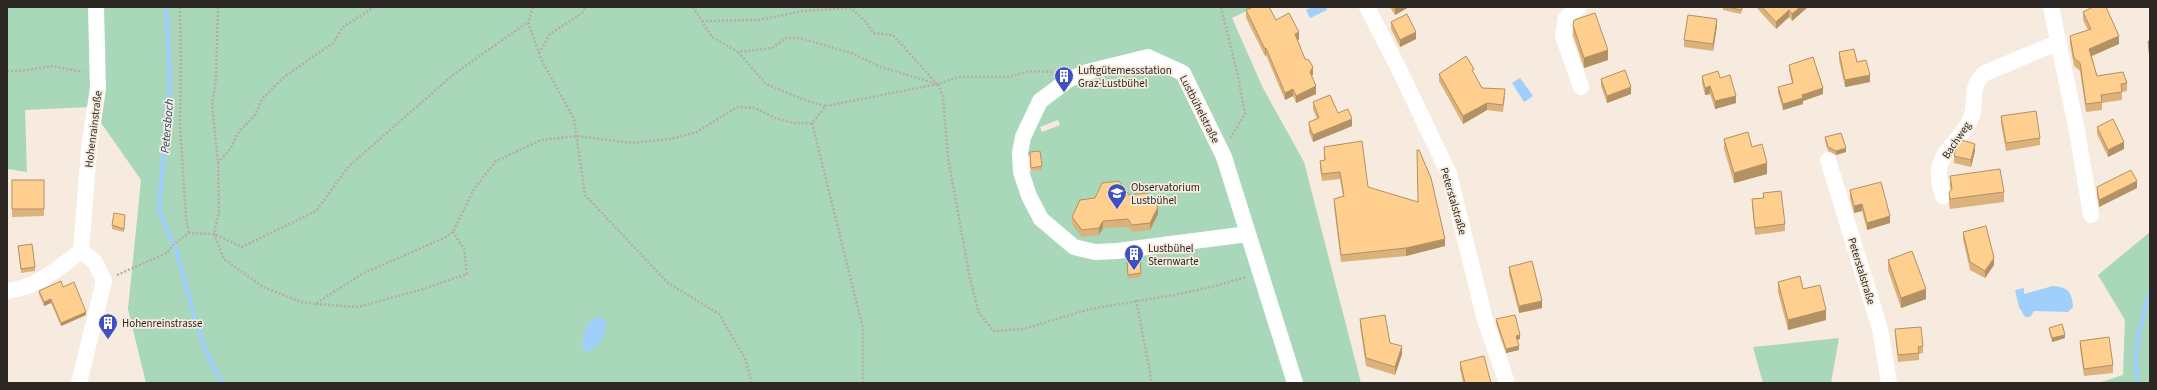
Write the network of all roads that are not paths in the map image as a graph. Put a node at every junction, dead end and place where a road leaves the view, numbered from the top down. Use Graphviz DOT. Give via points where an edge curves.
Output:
graph roads {
  1 [pos="96,7"];
  2 [pos="1367,7"];
  3 [pos="1579,7"];
  4 [pos="2051,7"];
  5 [pos="2059,42"];
  6 [pos="1581,87"];
  7 [pos="1828,160"];
  8 [pos="1943,196"];
  9 [pos="2091,215"];
  10 [pos="1248,234"];
  11 [pos="82,251"];
  12 [pos="7,291"];
  13 [pos="79,383"];
  14 [pos="1295,383"];
  15 [pos="1507,383"];
  16 [pos="1889,383"];
  1 -- 11 [label="street, Hohenrainstraße" via="98,75"];
  2 -- 15 [label="street, Peterstalstraße" via="1400,68 1449,174 1485,320"];
  3 -- 6 [label="street" via="1566,18 1563,36"];
  4 -- 5 [label="street"];
  5 -- 8 [label="street, Bachweg" via="1984,73 1976,80 1970,120 1940,164"];
  5 -- 9 [label="street"];
  7 -- 16 [label="street, Peterstalstraße" via="1880,329"];
  10 -- 10 [label="street, Lustbühelstraße" via="1221,151 1183,73 1148,57 1087,72 1068,80 1040,101 1028,123 1020,153 1022,172 1029,196 1041,219 1074,248 1095,252 1199,242"];
  10 -- 14 [label="street, Lustbühelstraße"];
  11 -- 12 [label="street" via="54,273 19,290"];
  11 -- 13 [label="street" via="95,262 104,281"];
}
